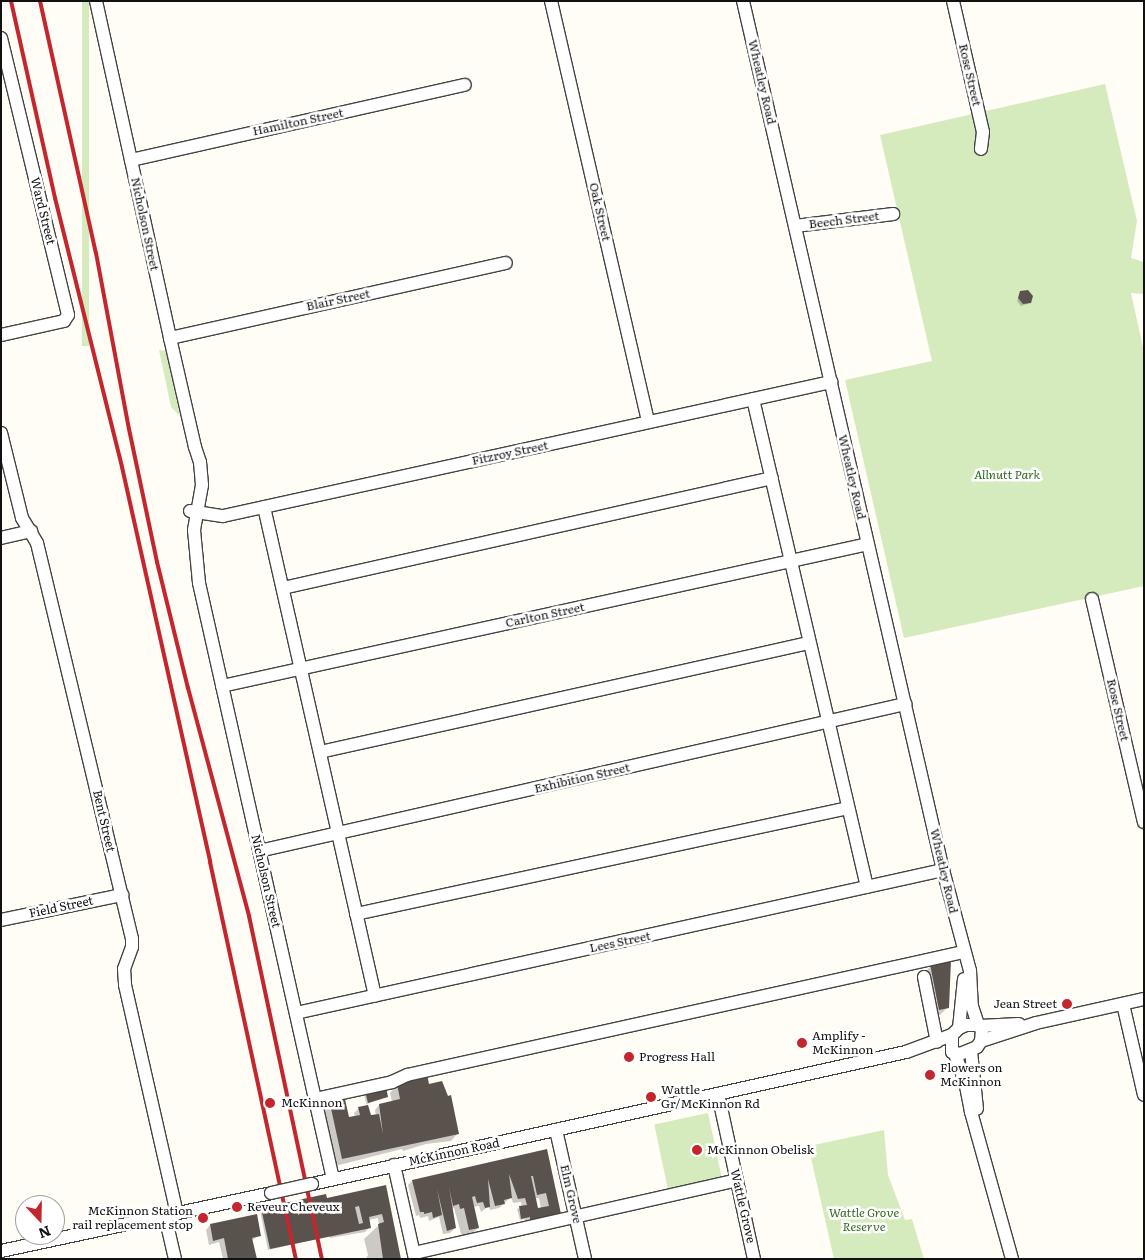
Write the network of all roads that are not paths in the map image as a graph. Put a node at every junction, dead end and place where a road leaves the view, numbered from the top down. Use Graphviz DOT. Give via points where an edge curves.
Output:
graph roads {
  1 [pos="96,1"];
  2 [pos="551,1"];
  3 [pos="743,1"];
  4 [pos="953,1"];
  5 [pos="1,38"];
  6 [pos="465,85"];
  7 [pos="981,149"];
  8 [pos="131,160"];
  9 [pos="894,214"];
  10 [pos="795,226"];
  11 [pos="506,263"];
  12 [pos="1,335"];
  13 [pos="170,338"];
  14 [pos="831,382"];
  15 [pos="753,399"];
  16 [pos="648,422"];
  17 [pos="1,433"];
  18 [pos="772,478"];
  19 [pos="264,507"];
  20 [pos="194,512"];
  21 [pos="31,531"];
  22 [pos="1,538"];
  23 [pos="868,544"];
  24 [pos="790,561"];
  25 [pos="283,588"];
  26 [pos="1092,599"];
  27 [pos="810,643"];
  28 [pos="301,669"];
  29 [pos="222,686"];
  30 [pos="905,704"];
  31 [pos="828,722"];
  32 [pos="320,752"];
  33 [pos="848,808"];
  34 [pos="1144,822"];
  35 [pos="338,833"];
  36 [pos="259,850"];
  37 [pos="943,870"];
  38 [pos="867,887"];
  39 [pos="122,895"];
  40 [pos="356,914"];
  41 [pos="1,920"];
  42 [pos="963,952"];
  43 [pos="924,977"];
  44 [pos="375,996"];
  45 [pos="1144,999"];
  46 [pos="1123,1004"];
  47 [pos="296,1013"];
  48 [pos="1036,1023"];
  49 [pos="979,1025"];
  50 [pos="955,1032"];
  51 [pos="981,1041"];
  52 [pos="937,1042"];
  53 [pos="971,1051"];
  54 [pos="906,1052"];
  55 [pos="954,1053"];
  56 [pos="718,1094"];
  57 [pos="1144,1095"];
  58 [pos="315,1099"];
  59 [pos="556,1130"];
  60 [pos="980,1141"];
  61 [pos="394,1166"];
  62 [pos="333,1179"];
  63 [pos="737,1180"];
  64 [pos="171,1214"];
  65 [pos="576,1216"];
  66 [pos="1,1251"];
  67 [pos="415,1256"];
  68 [pos="175,1259"];
  69 [pos="585,1259"];
  70 [pos="754,1259"];
  71 [pos="1012,1259"];
  1 -- 8 [label="street, Nicholson Street"];
  2 -- 16 [label="street, Oak Street"];
  3 -- 10 [label="street, Wheatley Road"];
  4 -- 7 [label="street, Rose Street" via="983,132"];
  5 -- 12 [label="street, Ward Street" via="68,315 64,321"];
  6 -- 8 [label="street, Hamilton Street"];
  8 -- 13 [label="street, Nicholson Street"];
  9 -- 10 [label="street, Beech Street"];
  10 -- 14 [label="street, Wheatley Road"];
  11 -- 13 [label="street, Blair Street"];
  13 -- 20 [label="street, Nicholson Street" via="195,447"];
  14 -- 15 [label="street, Fitzroy Street"];
  14 -- 23 [label="street, Wheatley Road"];
  15 -- 16 [label="street, Fitzroy Street"];
  15 -- 18 [label="street"];
  16 -- 19 [label="street, Fitzroy Street"];
  17 -- 21 [label="street, Bent Street" via="22,518"];
  18 -- 24 [label="street"];
  18 -- 25 [label="street"];
  19 -- 20 [label="street, Fitzroy Street" via="223,516"];
  19 -- 25 [label="street"];
  20 -- 29 [label="street, Nicholson Street" via="186,536"];
  21 -- 22 [label="street"];
  21 -- 39 [label="street, Bent Street" via="38,543"];
  23 -- 24 [label="street, Carlton Street"];
  23 -- 30 [label="street, Wheatley Road"];
  24 -- 27 [label="street"];
  24 -- 28 [label="street, Carlton Street"];
  25 -- 28 [label="street"];
  26 -- 34 [label="street, Rose Street"];
  27 -- 31 [label="street"];
  27 -- 32 [label="street"];
  28 -- 29 [label="street, Carlton Street"];
  28 -- 32 [label="street"];
  29 -- 36 [label="street, Nicholson Street"];
  30 -- 31 [label="street, Exhibition Street"];
  30 -- 37 [label="street, Wheatley Road"];
  31 -- 33 [label="street"];
  31 -- 35 [label="street, Exhibition Street"];
  32 -- 35 [label="street"];
  33 -- 38 [label="street"];
  33 -- 40 [label="street"];
  35 -- 36 [label="street, Exhibition Street"];
  35 -- 40 [label="street"];
  36 -- 47 [label="street, Nicholson Street"];
  37 -- 38 [label="street, Lees Street"];
  37 -- 42 [label="street, Wheatley Road"];
  38 -- 44 [label="street, Lees Street"];
  39 -- 41 [label="street, Field Street"];
  39 -- 64 [label="street, Bent Street" via="132,943 124,969 125,985"];
  40 -- 44 [label="street"];
  42 -- 49 [label="street, Wheatley Road" via="970,971 972,1006"];
  42 -- 50 [label="street, Wheatley Road" via="965,974"];
  42 -- 58 [label="street" via="407,1075 392,1082"];
  43 -- 52 [label="street"];
  44 -- 47 [label="street, Lees Street"];
  45 -- 46 [label="street"];
  46 -- 48 [label="street"];
  46 -- 57 [label="street"];
  47 -- 58 [label="street, Nicholson Street"];
  48 -- 49 [label="street"];
  48 -- 51 [label="street"];
  49 -- 50 [label="street, McKinnon Road"];
  49 -- 51 [label="street, Wheatley Road"];
  50 -- 52 [label="street, McKinnon Road"];
  50 -- 55 [label="street, Wheatley Road"];
  51 -- 53 [label="street"];
  52 -- 54 [label="street, McKinnon Road"];
  53 -- 55 [label="street, McKinnon Road"];
  53 -- 60 [label="street"];
  54 -- 55 [label="street, McKinnon Road"];
  54 -- 56 [label="street, McKinnon Road"];
  55 -- 60 [label="street"];
  56 -- 59 [label="street, McKinnon Road"];
  56 -- 63 [label="street, Wattle Grove"];
  58 -- 62 [label="street, Nicholson Street"];
  59 -- 61 [label="street, McKinnon Road"];
  59 -- 65 [label="street, Elm Grove"];
  60 -- 71 [label="street"];
  61 -- 62 [label="street, McKinnon Road"];
  61 -- 67 [label="street"];
  62 -- 64 [label="street, McKinnon Road, bridge"];
  63 -- 65 [label="street"];
  63 -- 70 [label="street, Wattle Grove"];
  64 -- 66 [label="street, McKinnon Road"];
  64 -- 68 [label="street, Bent Street"];
  65 -- 67 [label="street"];
  65 -- 69 [label="street, Elm Grove"];
}
